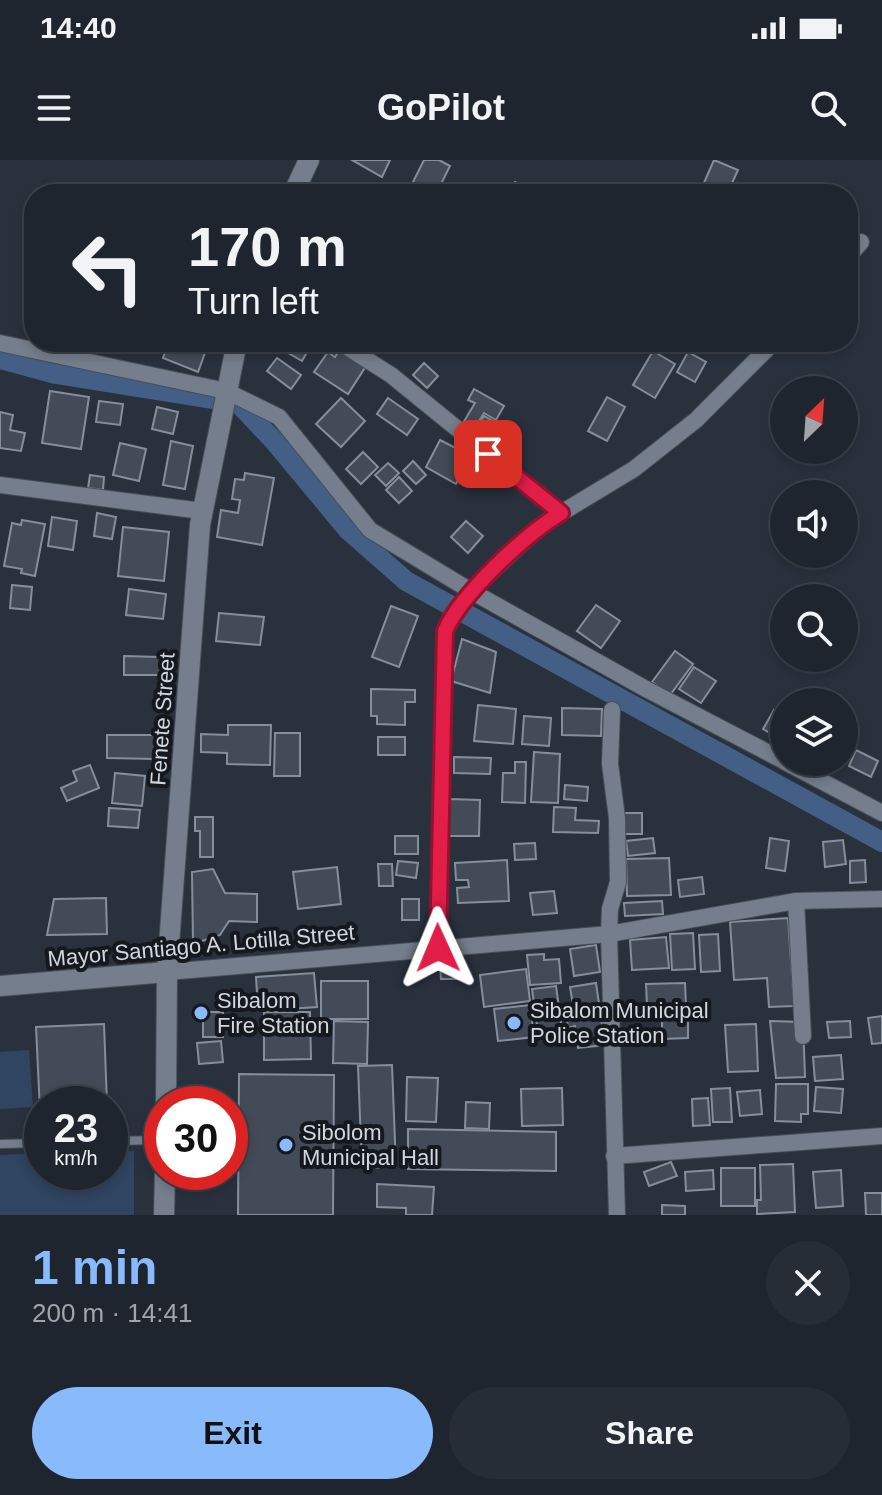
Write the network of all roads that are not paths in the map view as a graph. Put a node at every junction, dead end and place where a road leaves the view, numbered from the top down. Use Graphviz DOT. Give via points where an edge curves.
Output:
graph roads {
  1 [pos="309,160"];
  2 [pos="298,184"];
  3 [pos="861,242"];
  4 [pos="858,245"];
  5 [pos="0,343"];
  6 [pos="24,348"];
  7 [pos="42,352"];
  8 [pos="235,352"];
  9 [pos="355,352"];
  10 [pos="764,352"];
  11 [pos="226,391"];
  12 [pos="0,485"];
  13 [pos="202,511"];
  14 [pos="561,513"];
  15 [pos="468,595"];
  16 [pos="612,710"];
  17 [pos="770,754"];
  18 [pos="812,776"];
  19 [pos="882,813"];
  20 [pos="882,899"];
  21 [pos="796,901"];
  22 [pos="609,934"];
  23 [pos="438,948"];
  24 [pos="167,972"];
  25 [pos="0,986"];
  26 [pos="803,1036"];
  27 [pos="166,1086"];
  28 [pos="882,1136"];
  29 [pos="24,1143"];
  30 [pos="0,1144"];
  31 [pos="614,1156"];
  32 [pos="165,1190"];
  33 [pos="164,1215"];
  34 [pos="617,1215"];
  1 -- 2 [label="street"];
  3 -- 4 [label="street"];
  5 -- 6 [label="street"];
  7 -- 11 [label="street"];
  8 -- 11 [label="street, Fenete Street"];
  9 -- 14 [label="street" via="391,375"];
  10 -- 14 [label="street" via="696,420 634,469"];
  11 -- 13 [label="street, Fenete Street"];
  11 -- 15 [label="street" via="279,417 370,530"];
  12 -- 13 [label="street"];
  13 -- 24 [label="street, Fenete Street"];
  14 -- 15 [label="street"];
  15 -- 17 [label="street"];
  15 -- 23 [label="street" via="445,631"];
  16 -- 22 [label="street" via="618,882"];
  18 -- 19 [label="street"];
  20 -- 21 [label="street, Mayor Santiago A. Lotilla Street"];
  21 -- 22 [label="street, Mayor Santiago A. Lotilla Street"];
  21 -- 26 [label="street"];
  22 -- 23 [label="street, Mayor Santiago A. Lotilla Street"];
  22 -- 31 [label="street"];
  23 -- 24 [label="street, Mayor Santiago A. Lotilla Street"];
  24 -- 25 [label="street, Mayor Santiago A. Lotilla Street"];
  24 -- 27 [label="street, Fenete Street"];
  28 -- 31 [label="street"];
  29 -- 30 [label="lane"];
  31 -- 34 [label="street"];
  32 -- 33 [label="street"];
}
